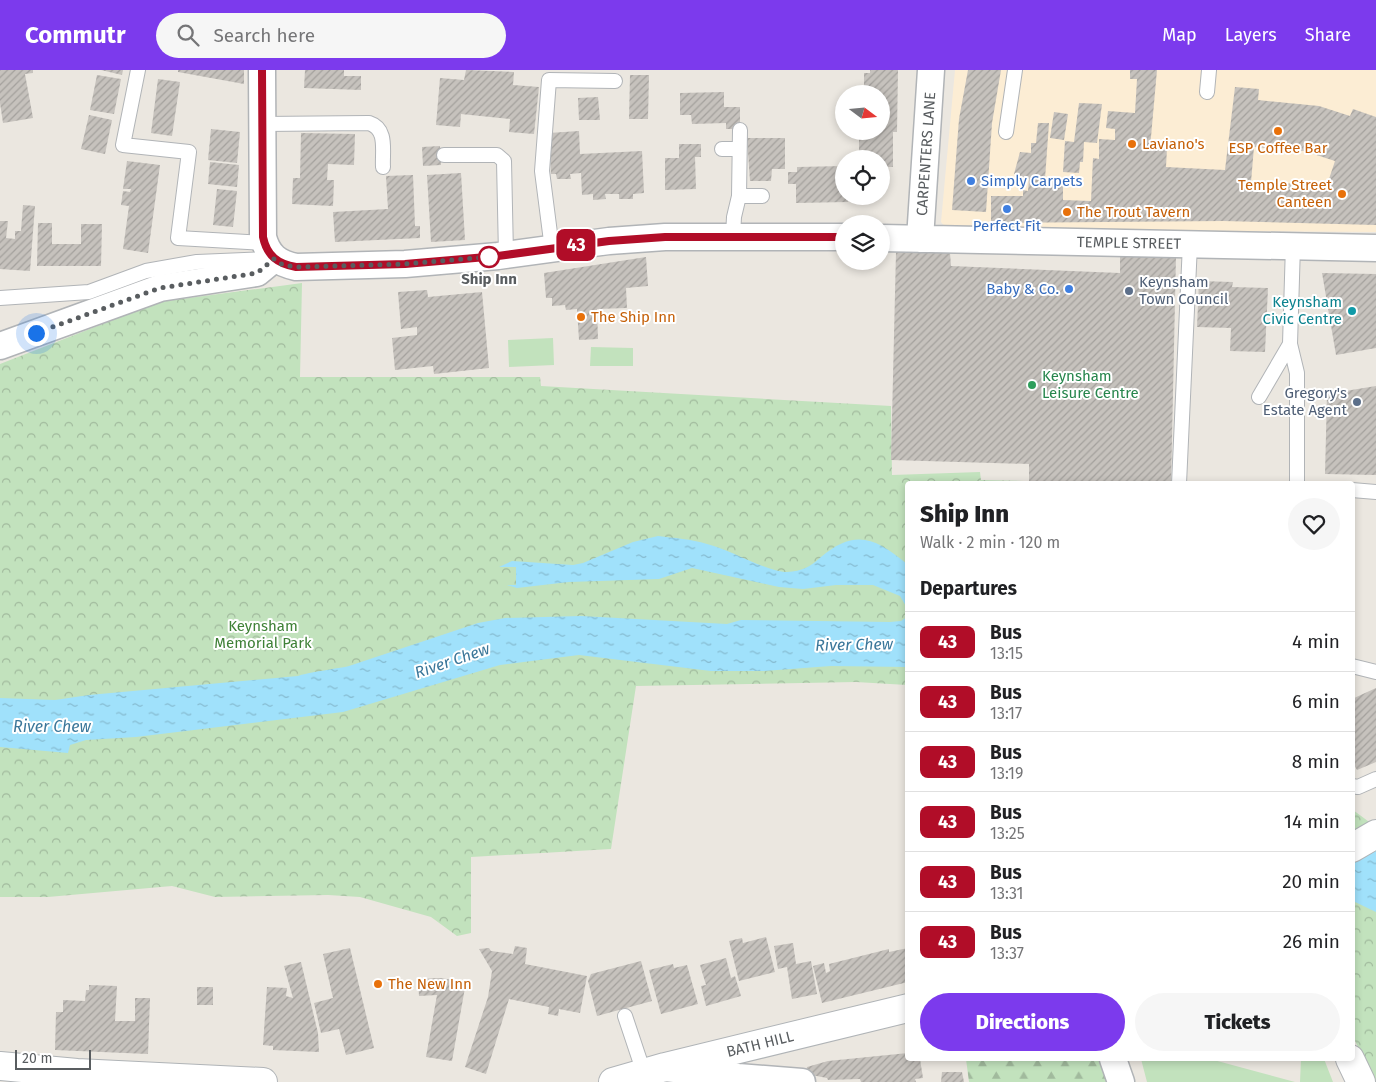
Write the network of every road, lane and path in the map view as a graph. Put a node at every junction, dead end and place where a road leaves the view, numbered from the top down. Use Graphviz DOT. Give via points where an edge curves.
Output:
graph roads {
  1 [pos="138,70"];
  2 [pos="262,70"];
  3 [pos="931,70"];
  4 [pos="1015,70"];
  5 [pos="1209,70"];
  6 [pos="615,81"];
  7 [pos="1207,92"];
  8 [pos="263,124"];
  9 [pos="740,130"];
  10 [pos="1006,132"];
  11 [pos="722,149"];
  12 [pos="739,149"];
  13 [pos="444,155"];
  14 [pos="383,167"];
  15 [pos="738,196"];
  16 [pos="762,196"];
  17 [pos="733,236"];
  18 [pos="835,237"];
  19 [pos="890,238"];
  20 [pos="920,239"];
  21 [pos="1190,244"];
  22 [pos="1293,245"];
  23 [pos="1376,248"];
  24 [pos="552,249"];
  25 [pos="269,251"];
  26 [pos="506,255"];
  27 [pos="0,298"];
  28 [pos="1290,344"];
  29 [pos="0,346"];
  30 [pos="1259,397"];
  31 [pos="1179,481"];
  32 [pos="1297,481"];
  33 [pos="1355,490"];
  34 [pos="1376,492"];
  35 [pos="1355,667"];
  36 [pos="1376,672"];
  37 [pos="1376,779"];
  38 [pos="1355,786"];
  39 [pos="1376,834"];
  40 [pos="1355,846"];
  41 [pos="905,1009"];
  42 [pos="625,1016"];
  43 [pos="1114,1061"];
  44 [pos="1351,1061"];
  45 [pos="0,1066"];
  46 [pos="654,1070"];
  47 [pos="76,1078"];
  48 [pos="114,1078"];
  49 [pos="738,1080"];
  50 [pos="796,1081"];
  51 [pos="257,1082"];
  52 [pos="615,1082"];
  53 [pos="1121,1082"];
  54 [pos="1361,1082"];
  1 -- 25 [label="lane" via="123,145 189,152 178,238"];
  2 -- 8 [label="street"];
  3 -- 20 [label="street, CARPENTERS LANE"];
  4 -- 10 [label="lane"];
  5 -- 7 [label="lane"];
  6 -- 24 [label="lane" via="549,80 542,171"];
  8 -- 14 [label="lane" via="377,125 382,133"];
  8 -- 25 [label="street"];
  9 -- 12 [label="lane"];
  11 -- 12 [label="lane"];
  12 -- 15 [label="lane"];
  13 -- 26 [label="lane" via="497,155 504,162"];
  15 -- 16 [label="lane"];
  15 -- 17 [label="lane"];
  17 -- 18 [label="street"];
  17 -- 24 [label="street" via="656,237"];
  19 -- 20 [label="street, TEMPLE STREET"];
  20 -- 21 [label="street, TEMPLE STREET"];
  21 -- 22 [label="street, TEMPLE STREET"];
  21 -- 31 [label="lane"];
  22 -- 23 [label="street, TEMPLE STREET"];
  22 -- 28 [label="lane"];
  24 -- 26 [label="street"];
  25 -- 26 [label="street" via="283,265 296,267 405,264"];
  25 -- 27 [label="lane" via="146,271 89,292"];
  25 -- 29 [label="street" via="257,273 160,288"];
  28 -- 30 [label="lane"];
  28 -- 32 [label="lane" via="1297,373"];
  33 -- 34 [label="lane"];
  35 -- 36 [label="lane"];
  37 -- 38 [label="lane"];
  39 -- 40 [label="main road"];
  41 -- 46 [label="main road, BATH HILL"];
  42 -- 46 [label="lane"];
  43 -- 53 [label="street"];
  44 -- 54 [label="main road"];
  45 -- 47 [label="main road"];
  46 -- 49 [label="street"];
  46 -- 52 [label="main road, BATH HILL"];
  47 -- 48 [label="main road"];
  48 -- 51 [label="main road"];
  49 -- 50 [label="street"];
}
